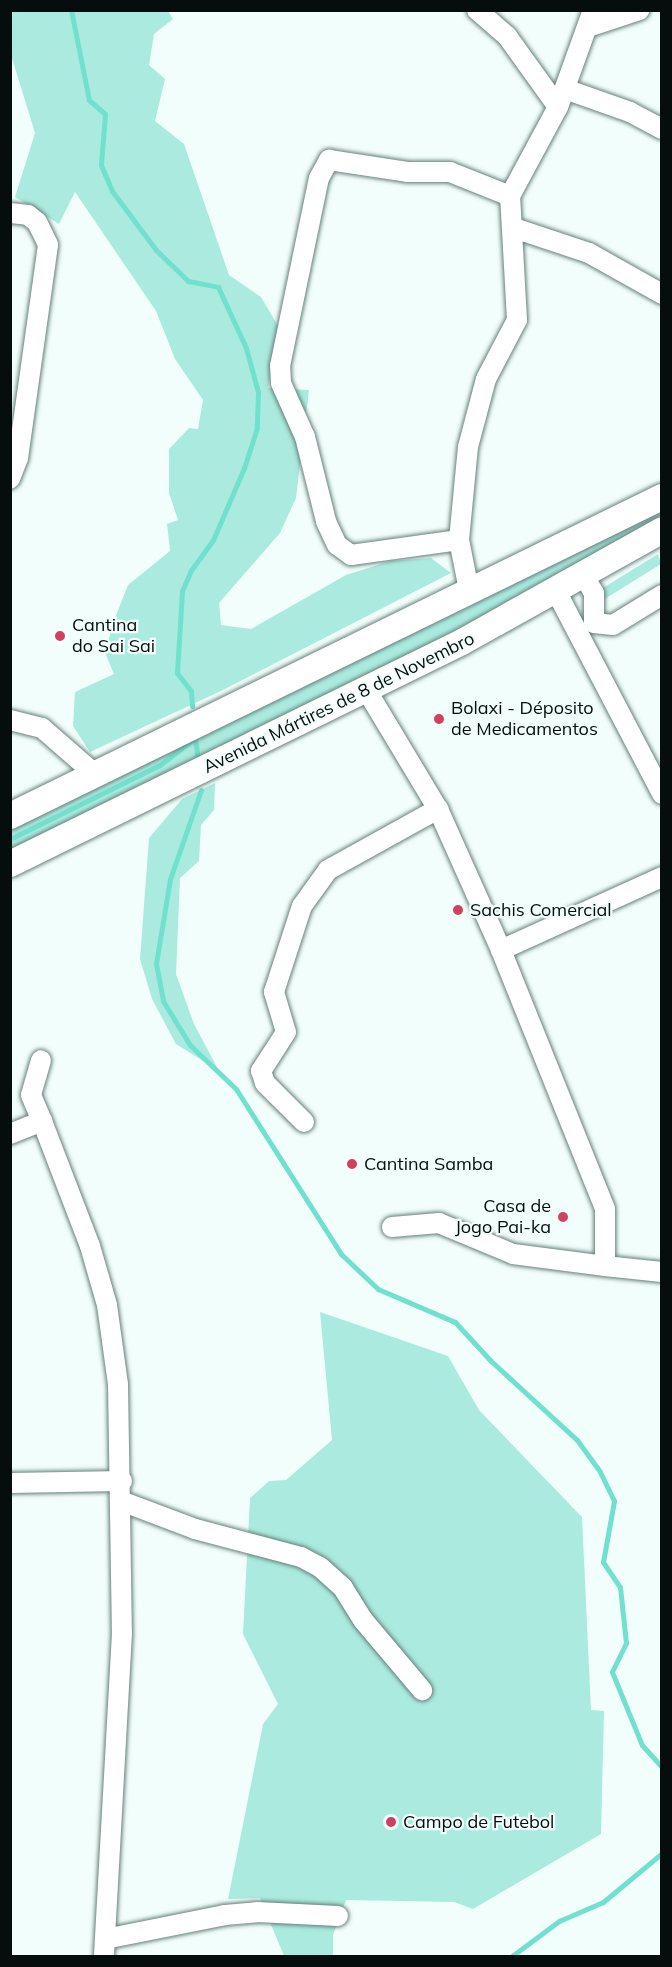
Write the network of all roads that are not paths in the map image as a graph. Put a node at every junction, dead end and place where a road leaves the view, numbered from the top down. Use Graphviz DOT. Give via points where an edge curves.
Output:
graph roads {
  1 [pos="477,10"];
  2 [pos="639,10"];
  3 [pos="592,18"];
  4 [pos="562,98"];
  5 [pos="662,129"];
  6 [pos="510,196"];
  7 [pos="10,213"];
  8 [pos="513,228"];
  9 [pos="662,294"];
  10 [pos="10,479"];
  11 [pos="662,497"];
  12 [pos="662,530"];
  13 [pos="459,540"];
  14 [pos="584,576"];
  15 [pos="469,590"];
  16 [pos="556,591"];
  17 [pos="662,595"];
  18 [pos="586,627"];
  19 [pos="367,691"];
  20 [pos="10,720"];
  21 [pos="95,774"];
  22 [pos="662,794"];
  23 [pos="438,809"];
  24 [pos="10,816"];
  25 [pos="10,864"];
  26 [pos="662,877"];
  27 [pos="501,950"];
  28 [pos="41,1060"];
  29 [pos="42,1121"];
  30 [pos="304,1122"];
  31 [pos="10,1134"];
  32 [pos="392,1227"];
  33 [pos="604,1266"];
  34 [pos="662,1272"];
  35 [pos="122,1481"];
  36 [pos="10,1483"];
  37 [pos="121,1501"];
  38 [pos="422,1690"];
  39 [pos="338,1916"];
  40 [pos="104,1948"];
  1 -- 4 [label="street" via="507,36"];
  2 -- 3 [label="street"];
  3 -- 4 [label="street"];
  4 -- 5 [label="street" via="630,112"];
  4 -- 6 [label="street"];
  6 -- 8 [label="street"];
  6 -- 13 [label="street" via="450,171 407,172 339,158 329,160 319,178 280,366 281,383 305,437 326,521 338,545 351,555"];
  7 -- 10 [label="street" via="28,215 37,222 48,245 18,458"];
  8 -- 9 [label="street" via="589,253"];
  8 -- 13 [label="street" via="517,320 486,379 468,447"];
  11 -- 15 [label="main road"];
  12 -- 14 [label="main road, Avenida Mártires de 8 de Novembro"];
  13 -- 15 [label="street"];
  14 -- 16 [label="main road, Avenida Mártires de 8 de Novembro"];
  14 -- 18 [label="street" via="594,593"];
  15 -- 21 [label="main road"];
  16 -- 18 [label="street"];
  16 -- 19 [label="main road, Avenida Mártires de 8 de Novembro"];
  17 -- 18 [label="street" via="612,625"];
  18 -- 22 [label="street"];
  19 -- 23 [label="street"];
  19 -- 25 [label="main road, Avenida Mártires de 8 de Novembro"];
  20 -- 21 [label="street" via="42,728"];
  21 -- 24 [label="main road"];
  23 -- 27 [label="street"];
  23 -- 30 [label="street" via="328,870 302,906 274,992 286,1032 261,1071 265,1083"];
  26 -- 27 [label="street"];
  27 -- 33 [label="street" via="605,1209"];
  28 -- 29 [label="street" via="32,1095"];
  29 -- 31 [label="street"];
  29 -- 35 [label="street" via="90,1246 107,1305 118,1384"];
  32 -- 33 [label="street" via="439,1223 513,1254"];
  33 -- 34 [label="street"];
  35 -- 36 [label="street"];
  35 -- 37 [label="street"];
  37 -- 38 [label="street" via="195,1529 301,1557 320,1567 343,1588 363,1620"];
  37 -- 40 [label="street" via="122,1633"];
  39 -- 40 [label="street" via="257,1912 225,1915"];
}
